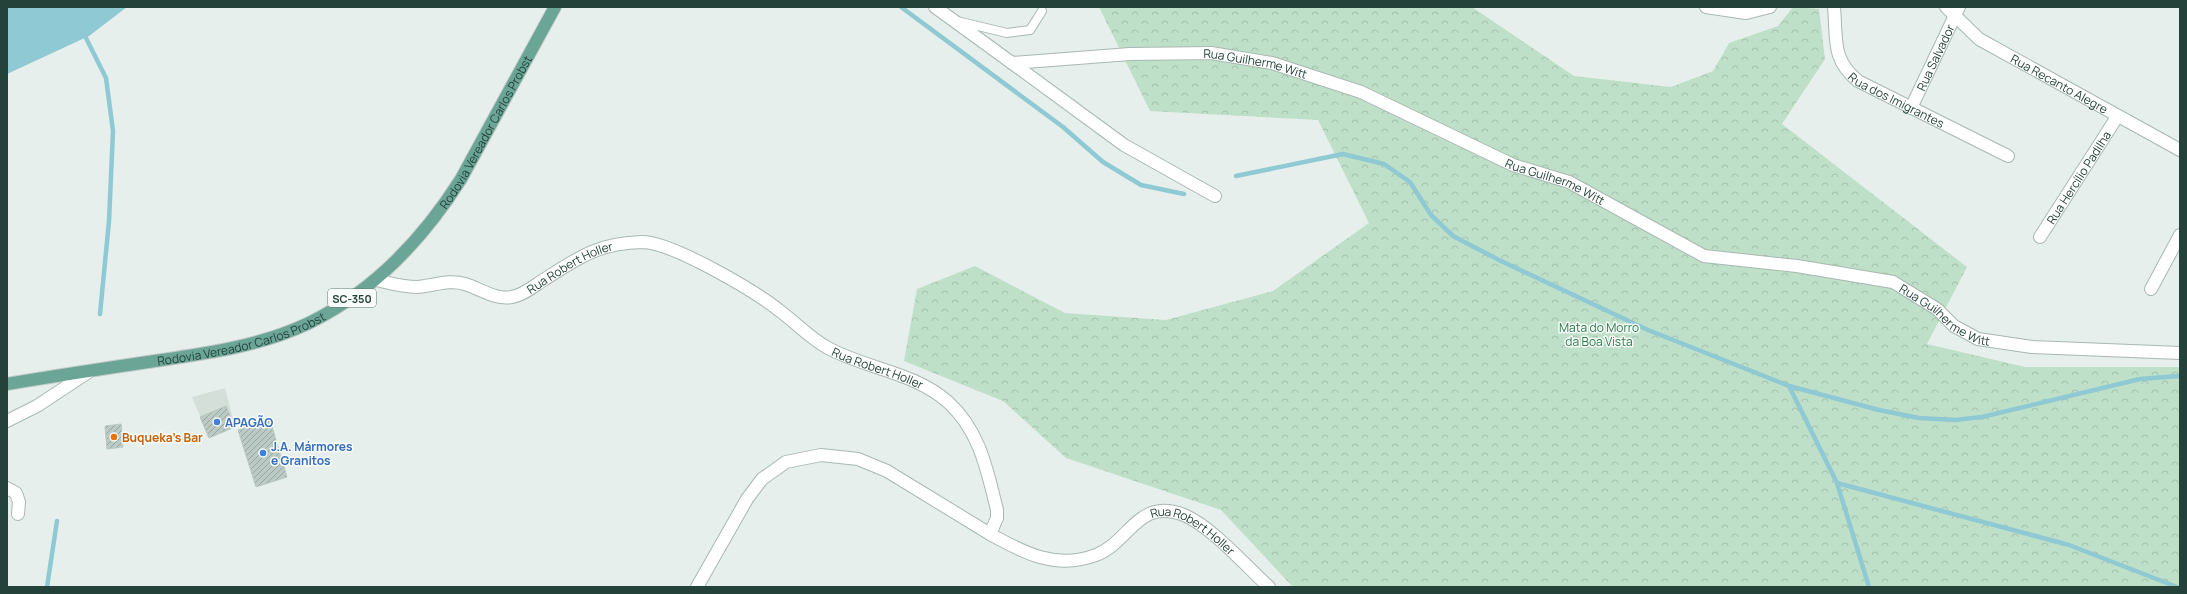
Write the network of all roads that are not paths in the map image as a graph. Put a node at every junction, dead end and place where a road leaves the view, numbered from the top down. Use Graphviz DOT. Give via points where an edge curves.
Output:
graph roads {
  1 [pos="555,7"];
  2 [pos="935,7"];
  3 [pos="1706,7"];
  4 [pos="1770,7"];
  5 [pos="1834,7"];
  6 [pos="1953,10"];
  7 [pos="1042,11"];
  8 [pos="953,20"];
  9 [pos="1012,63"];
  10 [pos="1910,108"];
  11 [pos="2117,117"];
  12 [pos="2180,150"];
  13 [pos="2008,156"];
  14 [pos="1215,196"];
  15 [pos="2180,235"];
  16 [pos="2040,237"];
  17 [pos="376,280"];
  18 [pos="2151,288"];
  19 [pos="2180,353"];
  20 [pos="90,371"];
  21 [pos="7,384"];
  22 [pos="7,421"];
  23 [pos="7,488"];
  24 [pos="18,514"];
  25 [pos="990,534"];
  26 [pos="697,587"];
  27 [pos="1269,587"];
  1 -- 17 [label="main road, Rodovia Vereador Carlos Probst / SC-350" via="461,179 444,205 404,253"];
  2 -- 8 [label="street"];
  3 -- 4 [label="street" via="1746,13"];
  5 -- 10 [label="street, Rua dos Imigrantes" via="1838,53 1846,71 1858,81"];
  6 -- 10 [label="street, Rua Salvador"];
  6 -- 11 [label="street, Rua Recanto Alegre" via="1979,39"];
  7 -- 8 [label="lane" via="1030,30 1007,33"];
  8 -- 9 [label="street"];
  9 -- 14 [label="street" via="1124,145"];
  9 -- 19 [label="street, Rua Guilherme Witt" via="1130,54 1210,53 1272,64 1361,92 1513,165 1569,182 1704,256 1797,266 1893,282 1937,309 1954,326 1978,339 2032,347"];
  10 -- 13 [label="street, Rua dos Imigrantes"];
  11 -- 12 [label="street, Rua Recanto Alegre"];
  11 -- 16 [label="street, Rua Hercílio Padilha"];
  15 -- 18 [label="street"];
  17 -- 20 [label="main road, Rodovia Vereador Carlos Probst / SC-350" via="336,309 308,324 273,337 232,348"];
  17 -- 25 [label="street, Rua Robert Holler" via="418,287 454,282 497,297 512,297 526,292 593,250 622,243 645,242 681,253 780,310 825,347 847,358 909,378 948,402 966,421 980,445 997,510 997,518"];
  20 -- 21 [label="main road, Rodovia Vereador Carlos Probst / SC-350"];
  20 -- 22 [label="street" via="37,406"];
  23 -- 24 [label="street" via="16,493 19,502"];
  25 -- 26 [label="street" via="887,471 858,459 821,455 786,462 762,479 747,499"];
  25 -- 27 [label="street, Rua Robert Holler" via="1026,554 1051,560 1082,559 1110,547 1136,521 1148,514 1164,510 1184,515 1203,526"];
}
